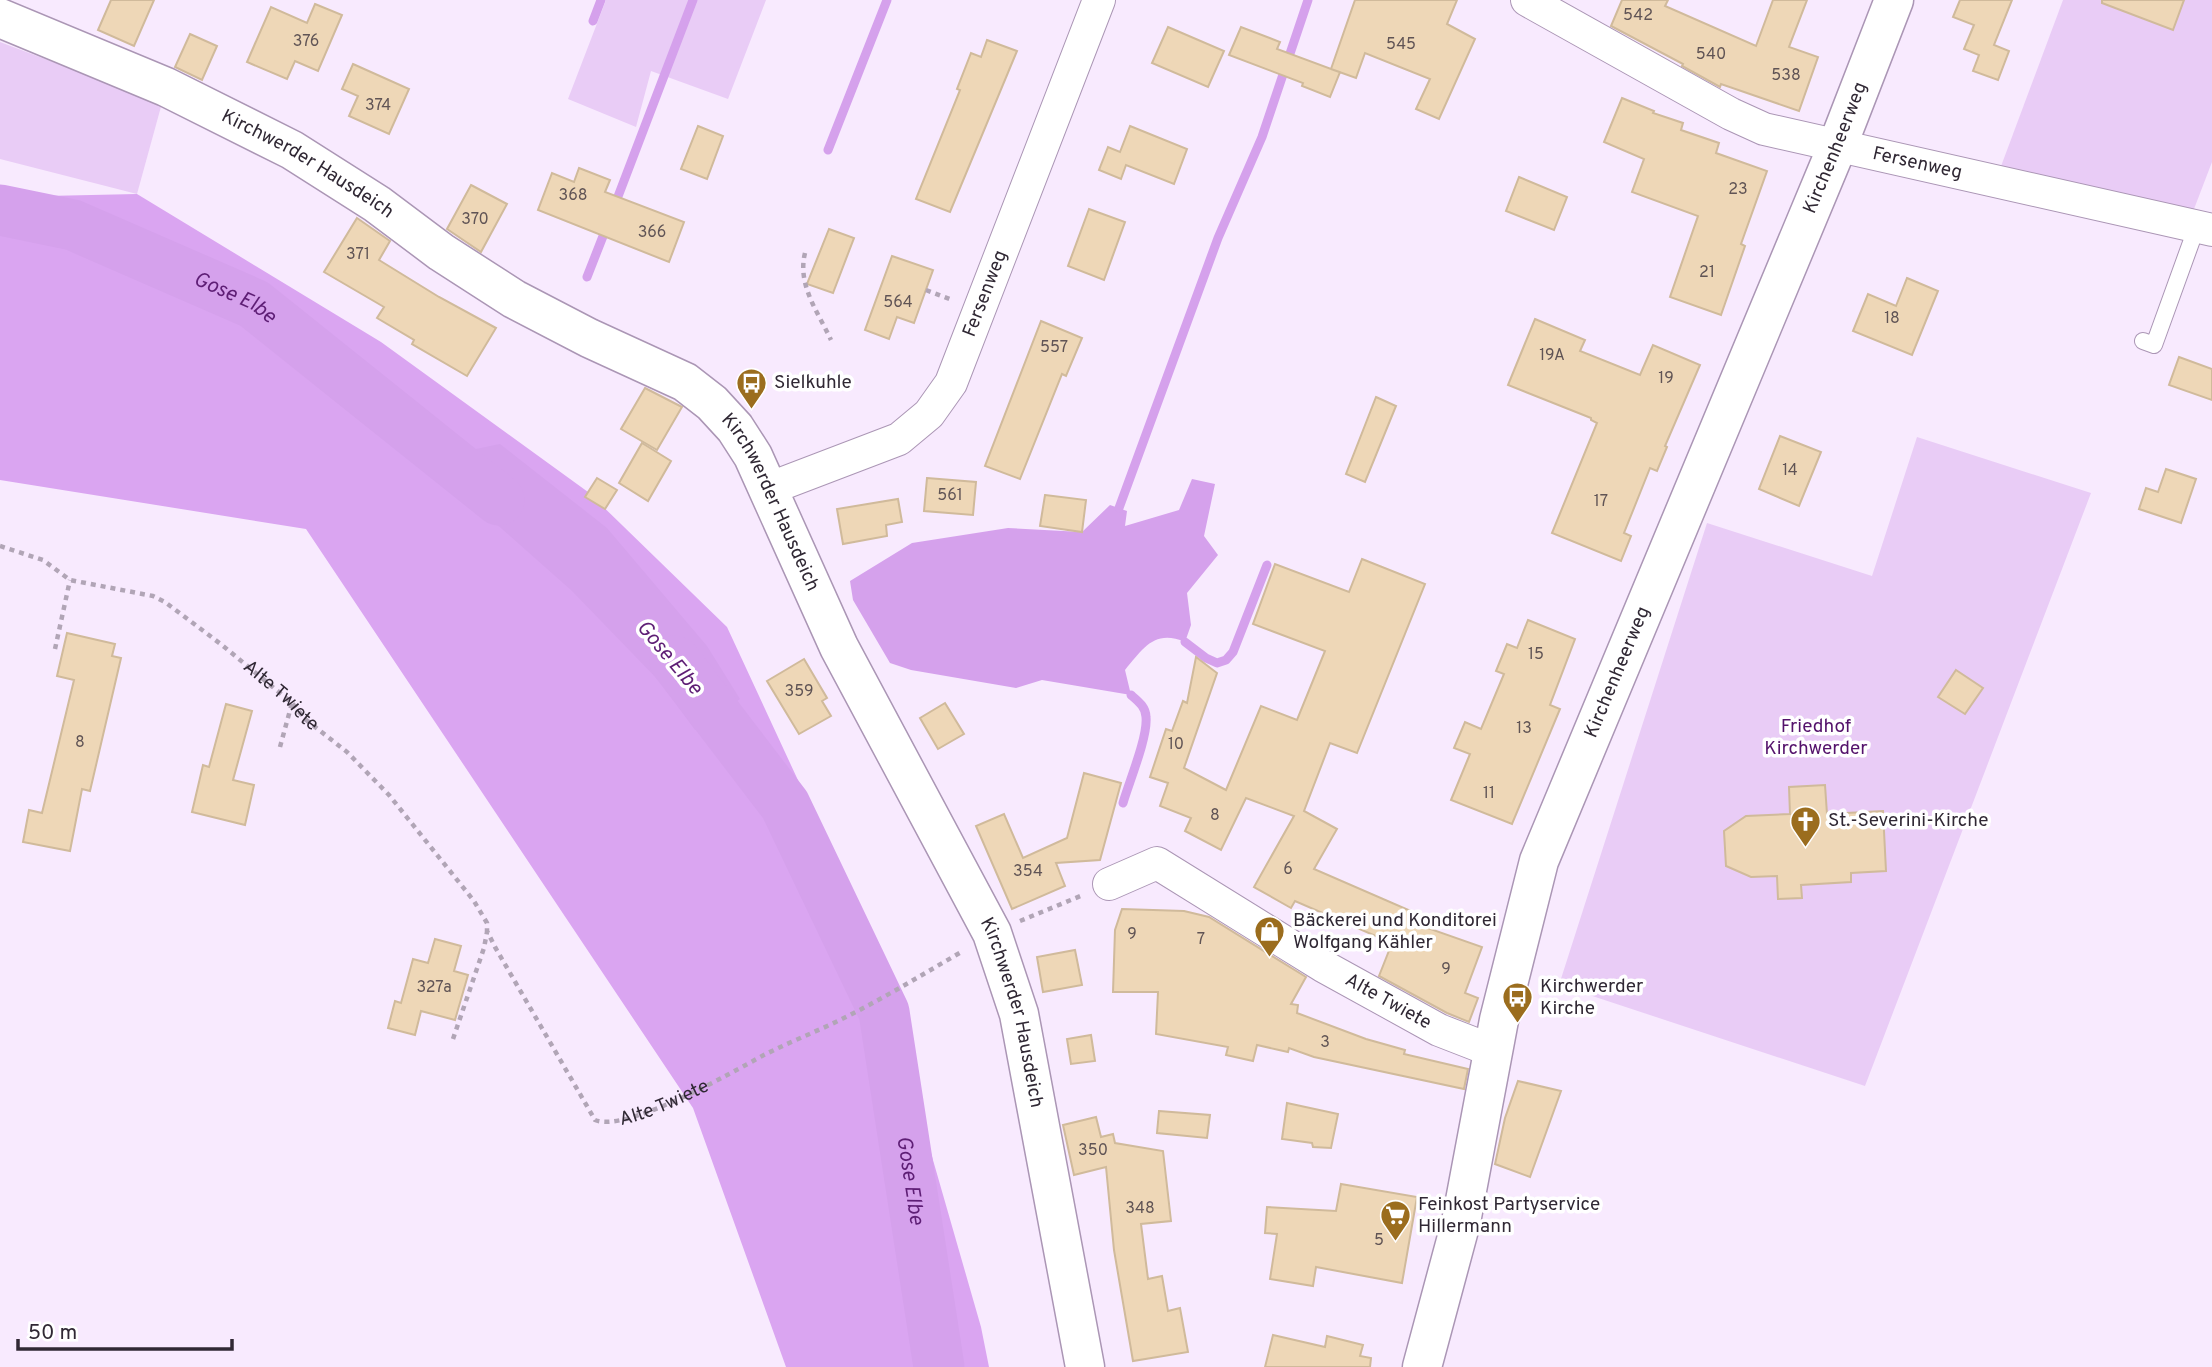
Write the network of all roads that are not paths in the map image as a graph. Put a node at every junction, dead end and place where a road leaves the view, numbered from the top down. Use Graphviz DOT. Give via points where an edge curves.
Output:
graph roads {
  1 [pos="1099,0"];
  2 [pos="1527,0"];
  3 [pos="1894,0"];
  4 [pos="0,18"];
  5 [pos="1837,147"];
  6 [pos="2204,228"];
  7 [pos="2143,341"];
  8 [pos="768,489"];
  9 [pos="1109,884"];
  10 [pos="1493,1051"];
  11 [pos="1085,1367"];
  12 [pos="1422,1367"];
  1 -- 8 [label="street, Fersenweg" via="951,383 929,414 899,439"];
  2 -- 5 [label="street, Fersenweg" via="1731,114 1763,129"];
  3 -- 5 [label="street, Kirchenheerweg"];
  4 -- 8 [label="street, Kirchwerder Hausdeich" via="166,87 292,150 514,299 685,382 735,428"];
  5 -- 6 [label="street, Fersenweg"];
  5 -- 10 [label="street, Kirchenheerweg" via="1539,861"];
  6 -- 7 [label="lane" via="2154,345"];
  8 -- 11 [label="street, Kirchwerder Hausdeich" via="839,648 992,933 1019,1014"];
  9 -- 10 [label="street, Alte Twiete" via="1157,863 1323,966 1438,1030"];
  10 -- 12 [label="street, Kirchenheerweg" via="1461,1222"];
}
